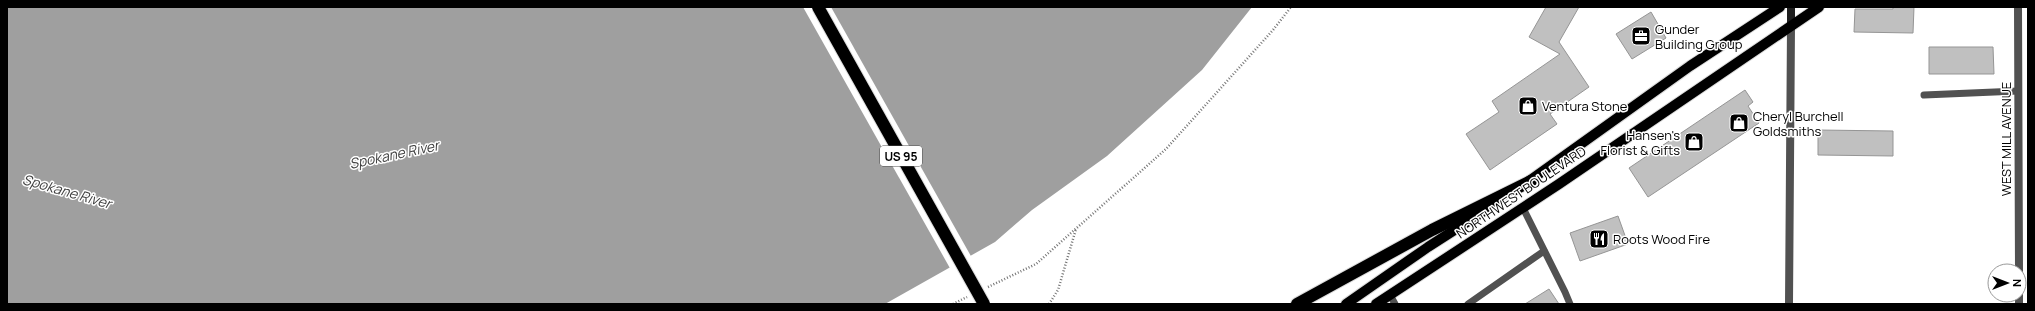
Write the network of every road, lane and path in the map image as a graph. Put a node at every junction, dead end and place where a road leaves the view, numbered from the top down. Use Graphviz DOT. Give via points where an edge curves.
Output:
graph roads {
  1 [pos="818,7"];
  2 [pos="1291,7"];
  3 [pos="1780,7"];
  4 [pos="1792,7"];
  5 [pos="1819,7"];
  6 [pos="2018,7"];
  7 [pos="1791,26"];
  8 [pos="2018,91"];
  9 [pos="1924,95"];
  10 [pos="1531,181"];
  11 [pos="1523,208"];
  12 [pos="1076,228"];
  13 [pos="1544,251"];
  14 [pos="2019,263"];
  15 [pos="981,290"];
  16 [pos="974,294"];
  17 [pos="1390,295"];
  18 [pos="953,304"];
  19 [pos="984,304"];
  20 [pos="1049,304"];
  21 [pos="1297,304"];
  22 [pos="1346,304"];
  23 [pos="1376,304"];
  24 [pos="1396,304"];
  25 [pos="1468,304"];
  26 [pos="1570,304"];
  27 [pos="1789,304"];
  1 -- 19 [label="highway, US 95, bridge"];
  2 -- 12 [label="path" via="1166,149"];
  3 -- 10 [label="main road, NORTHWEST BOULEVARD" via="1690,66"];
  4 -- 7 [label="street"];
  5 -- 7 [label="main road, NORTHWEST BOULEVARD"];
  6 -- 8 [label="street, WEST MILL AVENUE"];
  7 -- 11 [label="main road, NORTHWEST BOULEVARD"];
  7 -- 27 [label="street"];
  8 -- 9 [label="lane"];
  8 -- 14 [label="street, WEST MILL AVENUE"];
  10 -- 21 [label="highway" via="1426,233"];
  10 -- 22 [label="main road, NORTHWEST BOULEVARD" via="1428,247"];
  11 -- 13 [label="lane"];
  11 -- 17 [label="main road, NORTHWEST BOULEVARD"];
  12 -- 15 [label="path" via="1036,264"];
  12 -- 20 [label="path" via="1058,290"];
  13 -- 25 [label="lane"];
  13 -- 26 [label="lane"];
  16 -- 18 [label="path"];
  17 -- 23 [label="main road, NORTHWEST BOULEVARD"];
  17 -- 24 [label="lane"];
}
